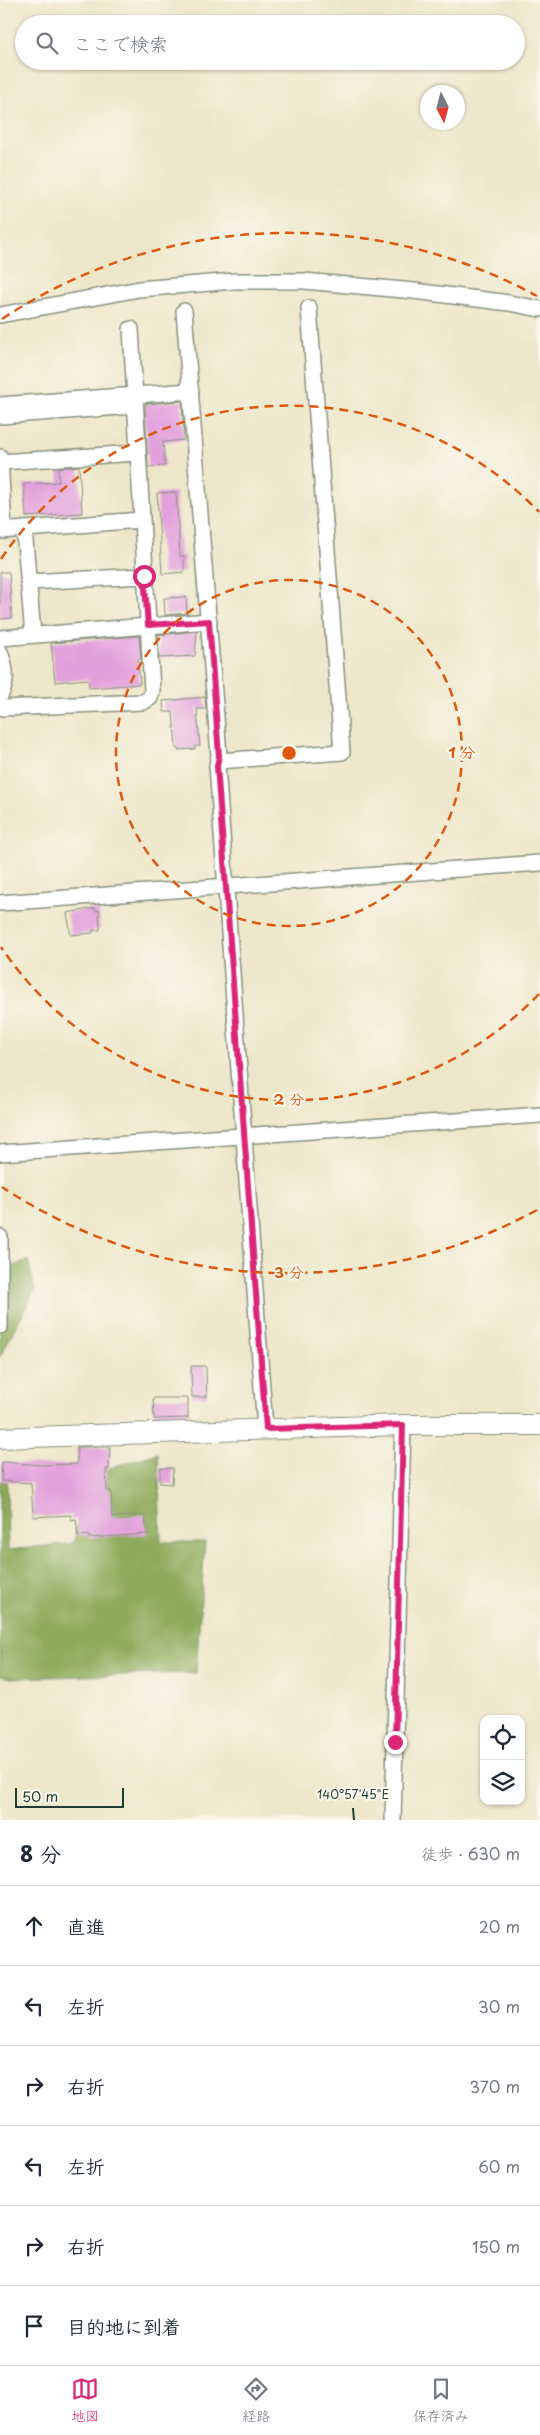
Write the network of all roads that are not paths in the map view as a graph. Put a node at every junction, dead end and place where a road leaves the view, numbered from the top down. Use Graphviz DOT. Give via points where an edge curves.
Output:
graph roads {
  1 [pos="309,308"];
  2 [pos="540,309"];
  3 [pos="184,311"];
  4 [pos="0,315"];
  5 [pos="131,329"];
  6 [pos="191,391"];
  7 [pos="133,401"];
  8 [pos="0,405"];
  9 [pos="0,416"];
  10 [pos="137,453"];
  11 [pos="0,457"];
  12 [pos="0,462"];
  13 [pos="141,520"];
  14 [pos="24,529"];
  15 [pos="2,531"];
  16 [pos="144,576"];
  17 [pos="28,582"];
  18 [pos="209,621"];
  19 [pos="148,625"];
  20 [pos="33,635"];
  21 [pos="0,638"];
  22 [pos="0,652"];
  23 [pos="0,696"];
  24 [pos="0,706"];
  25 [pos="218,761"];
  26 [pos="540,864"];
  27 [pos="226,887"];
  28 [pos="0,903"];
  29 [pos="540,1115"];
  30 [pos="244,1135"];
  31 [pos="0,1153"];
  32 [pos="0,1238"];
  33 [pos="0,1326"];
  34 [pos="403,1425"];
  35 [pos="540,1425"];
  36 [pos="266,1429"];
  37 [pos="0,1438"];
  38 [pos="393,1820"];
  1 -- 25 [label="street" via="342,752"];
  2 -- 4 [label="street" via="387,288 304,281 234,281 139,289"];
  3 -- 6 [label="street"];
  5 -- 7 [label="street"];
  6 -- 7 [label="street"];
  6 -- 18 [label="street"];
  7 -- 8 [label="street"];
  7 -- 9 [label="street"];
  7 -- 10 [label="street"];
  10 -- 12 [label="street"];
  10 -- 13 [label="street"];
  11 -- 12 [label="street"];
  12 -- 15 [label="street"];
  13 -- 14 [label="street"];
  13 -- 16 [label="street"];
  14 -- 15 [label="street"];
  14 -- 17 [label="street"];
  16 -- 17 [label="street"];
  16 -- 19 [label="street"];
  17 -- 20 [label="street"];
  18 -- 19 [label="street"];
  18 -- 25 [label="street"];
  19 -- 20 [label="street"];
  19 -- 24 [label="street" via="152,691 148,702"];
  20 -- 21 [label="street"];
  22 -- 23 [label="street" via="6,677"];
  25 -- 27 [label="street"];
  26 -- 27 [label="street"];
  27 -- 28 [label="street"];
  27 -- 30 [label="street"];
  29 -- 30 [label="street"];
  30 -- 31 [label="street"];
  30 -- 36 [label="street"];
  32 -- 33 [label="street"];
  34 -- 35 [label="street"];
  34 -- 36 [label="street"];
  34 -- 38 [label="street"];
  36 -- 37 [label="street"];
}
